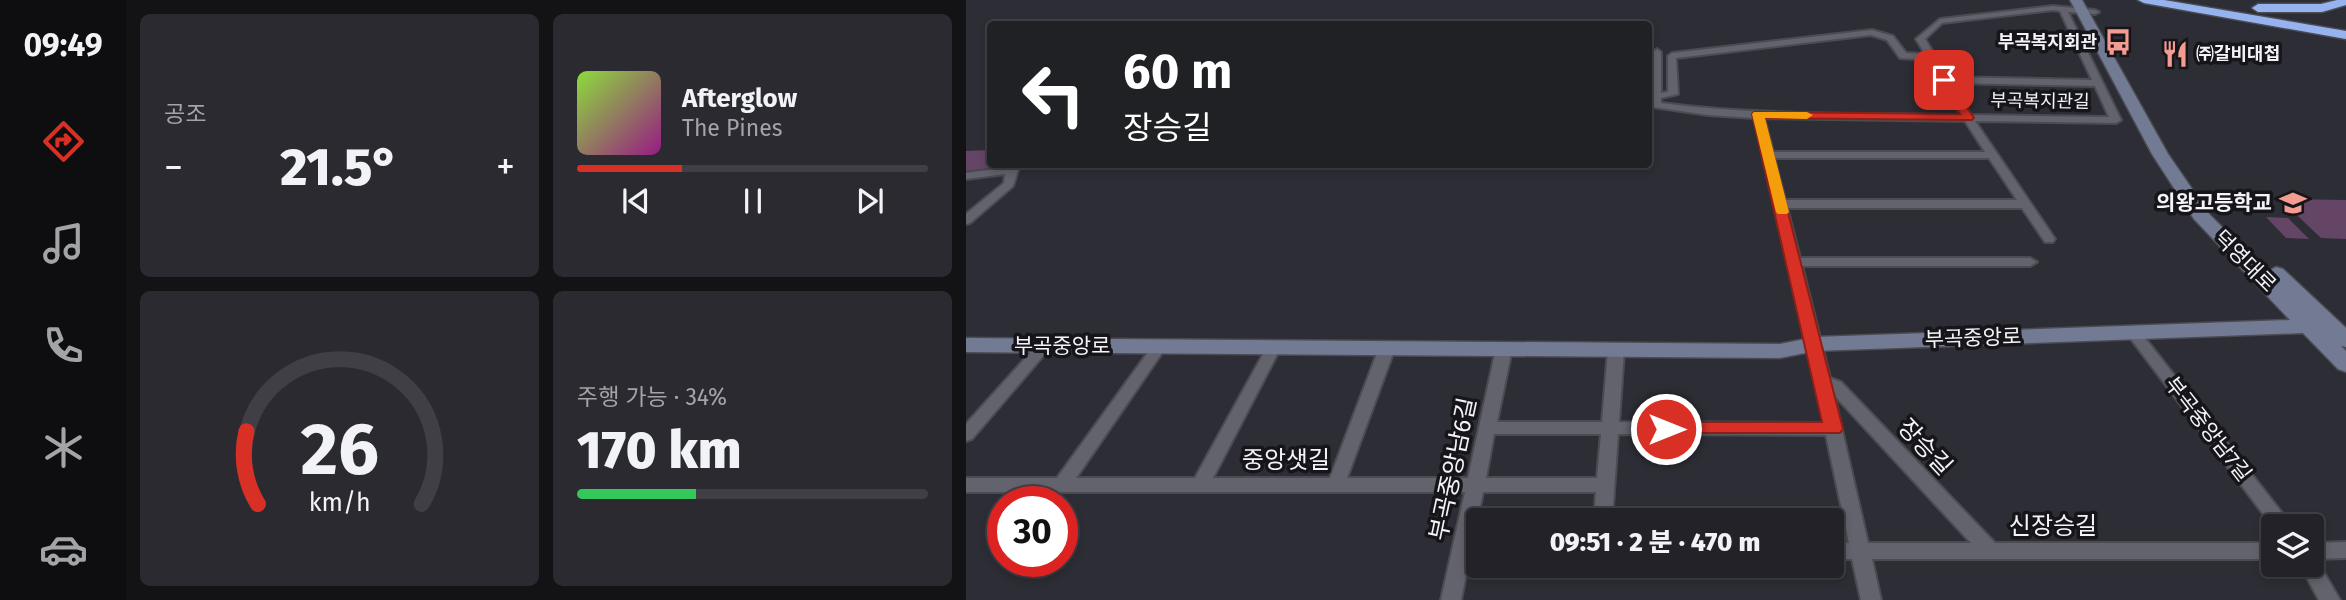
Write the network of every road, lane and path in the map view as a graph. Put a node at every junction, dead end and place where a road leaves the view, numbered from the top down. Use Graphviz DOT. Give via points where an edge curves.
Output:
graph roads {
  1 [pos="2177,0"];
  2 [pos="2183,0"];
  3 [pos="2149,1"];
  4 [pos="2346,1"];
  5 [pos="2081,6"];
  6 [pos="2346,29"];
  7 [pos="2346,35"];
  8 [pos="1657,52"];
  9 [pos="1929,57"];
  10 [pos="1944,80"];
  11 [pos="2098,83"];
  12 [pos="1657,96"];
  13 [pos="1758,114"];
  14 [pos="1968,118"];
  15 [pos="1768,155"];
  16 [pos="1993,155"];
  17 [pos="966,176"];
  18 [pos="1780,204"];
  19 [pos="2025,204"];
  20 [pos="981,207"];
  21 [pos="966,210"];
  22 [pos="966,220"];
  23 [pos="2049,239"];
  24 [pos="1795,262"];
  25 [pos="2029,262"];
  26 [pos="2328,330"];
  27 [pos="2133,331"];
  28 [pos="1815,344"];
  29 [pos="966,345"];
  30 [pos="1044,346"];
  31 [pos="1159,347"];
  32 [pos="1274,347"];
  33 [pos="1387,348"];
  34 [pos="1504,349"];
  35 [pos="1616,350"];
  36 [pos="2346,364"];
  37 [pos="1823,381"];
  38 [pos="1487,429"];
  39 [pos="1610,429"];
  40 [pos="1833,429"];
  41 [pos="966,435"];
  42 [pos="966,485"];
  43 [pos="1062,485"];
  44 [pos="1200,485"];
  45 [pos="1336,485"];
  46 [pos="1475,485"];
  47 [pos="1606,485"];
  48 [pos="1473,508"];
  49 [pos="1604,508"];
  50 [pos="2274,514"];
  51 [pos="2346,550"];
  52 [pos="1844,551"];
  53 [pos="1860,551"];
  54 [pos="1989,551"];
  55 [pos="2261,551"];
  56 [pos="2324,551"];
  57 [pos="1466,561"];
  58 [pos="2317,577"];
  59 [pos="1451,600"];
  60 [pos="1871,600"];
  61 [pos="2330,600"];
  1 -- 6 [label="highway"];
  2 -- 4 [label="highway" via="2299,9"];
  3 -- 7 [label="highway"];
  5 -- 9 [label="street" via="1940,21 1920,39"];
  5 -- 11 [label="street, 부곡복지관길"];
  5 -- 26 [label="street, 덕영대로" via="2220,219"];
  8 -- 12 [label="street"];
  9 -- 10 [label="street, 부곡복지관길"];
  9 -- 12 [label="street" via="1903,56 1891,38 1872,33 1672,56 1672,94"];
  10 -- 11 [label="street"];
  10 -- 14 [label="street, 부곡복지관길"];
  11 -- 14 [label="street, 부곡복지관길" via="2116,120"];
  12 -- 13 [label="street" via="1656,105"];
  13 -- 14 [label="street"];
  13 -- 15 [label="street"];
  14 -- 16 [label="street, 부곡복지관길"];
  15 -- 16 [label="street"];
  15 -- 18 [label="street"];
  16 -- 19 [label="street, 부곡복지관길"];
  17 -- 20 [label="street" via="1012,170 1009,184"];
  18 -- 19 [label="street"];
  18 -- 24 [label="street"];
  19 -- 23 [label="street, 부곡복지관길"];
  20 -- 21 [label="street"];
  20 -- 22 [label="street"];
  24 -- 25 [label="street"];
  24 -- 28 [label="street"];
  26 -- 27 [label="street, 부곡중앙로"];
  26 -- 36 [label="street, 덕영대로"];
  27 -- 28 [label="street, 부곡중앙로"];
  27 -- 50 [label="street, 부곡중앙남7길"];
  28 -- 35 [label="street, 부곡중앙로" via="1780,351"];
  28 -- 37 [label="street"];
  29 -- 30 [label="street, 부곡중앙로"];
  30 -- 31 [label="street, 부곡중앙로"];
  30 -- 41 [label="street"];
  31 -- 32 [label="street, 부곡중앙로"];
  31 -- 43 [label="street"];
  32 -- 33 [label="street, 부곡중앙로"];
  32 -- 44 [label="street"];
  33 -- 34 [label="street, 부곡중앙로"];
  33 -- 45 [label="street"];
  34 -- 35 [label="street, 부곡중앙로"];
  34 -- 38 [label="street, 부곡중앙남6길"];
  35 -- 39 [label="street"];
  37 -- 40 [label="street"];
  37 -- 54 [label="street, 장승길" via="1835,386"];
  38 -- 39 [label="street"];
  38 -- 46 [label="street, 부곡중앙남6길"];
  39 -- 40 [label="street"];
  39 -- 47 [label="street"];
  40 -- 53 [label="street"];
  42 -- 43 [label="street, 중앙샛길"];
  43 -- 44 [label="street, 중앙샛길"];
  44 -- 45 [label="street, 중앙샛길"];
  45 -- 46 [label="street, 중앙샛길"];
  46 -- 47 [label="street, 중앙샛길"];
  46 -- 48 [label="street, 부곡중앙남6길"];
  47 -- 49 [label="street"];
  51 -- 56 [label="street"];
  52 -- 53 [label="street, 신장승길"];
  53 -- 54 [label="street, 신장승길"];
  53 -- 60 [label="street"];
  54 -- 55 [label="street, 신장승길"];
  57 -- 59 [label="street, 부곡중앙남6길"];
  58 -- 61 [label="street"];
}
